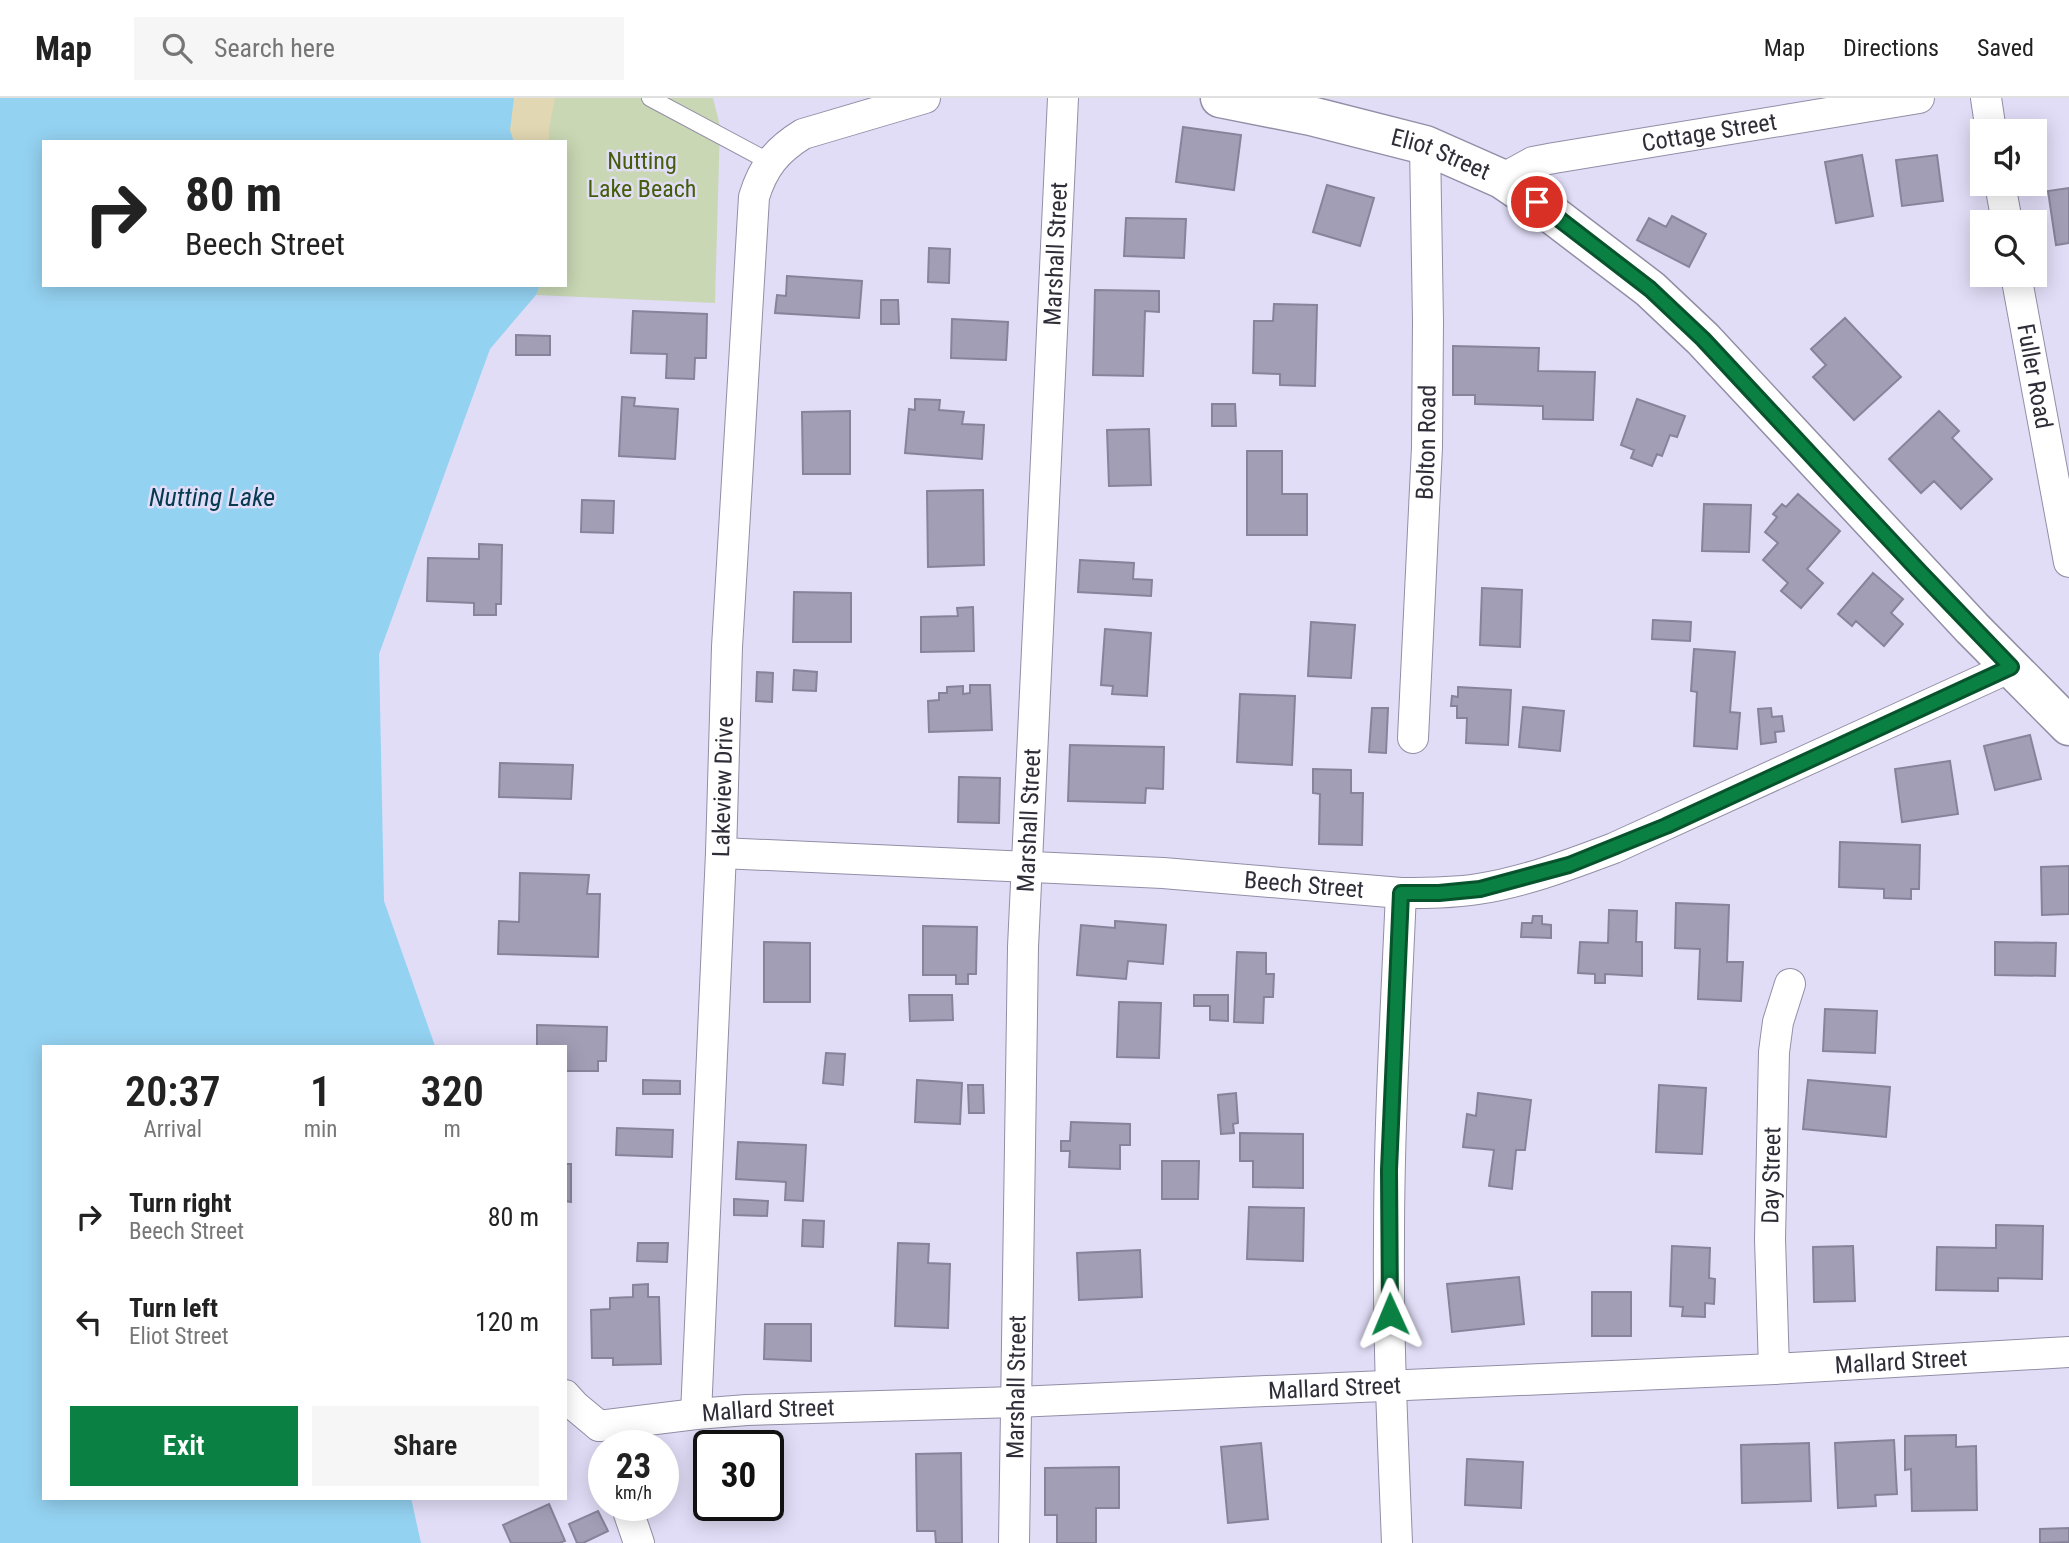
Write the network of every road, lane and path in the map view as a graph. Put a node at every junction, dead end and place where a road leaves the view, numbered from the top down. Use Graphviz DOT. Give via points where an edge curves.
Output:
graph roads {
  1 [pos="650,98"];
  2 [pos="925,98"];
  3 [pos="1063,98"];
  4 [pos="1220,98"];
  5 [pos="1919,98"];
  6 [pos="1986,98"];
  7 [pos="1989,119"];
  8 [pos="1424,145"];
  9 [pos="768,161"];
  10 [pos="1502,179"];
  11 [pos="2018,287"];
  12 [pos="2069,562"];
  13 [pos="2011,667"];
  14 [pos="2069,726"];
  15 [pos="1413,738"];
  16 [pos="721,853"];
  17 [pos="1028,866"];
  18 [pos="1401,893"];
  19 [pos="1790,984"];
  20 [pos="2069,1353"];
  21 [pos="1774,1369"];
  22 [pos="1391,1385"];
  23 [pos="567,1397"];
  24 [pos="1016,1402"];
  25 [pos="696,1414"];
  26 [pos="597,1430"];
  27 [pos="628,1430"];
  28 [pos="631,1521"];
  29 [pos="639,1543"];
  30 [pos="1014,1543"];
  31 [pos="1397,1543"];
  1 -- 9 [label="lane"];
  2 -- 9 [label="street" via="803,134"];
  3 -- 17 [label="street, Marshall Street"];
  4 -- 8 [label="street, Eliot Street"];
  5 -- 10 [label="street, Cottage Street" via="1554,158 1534,162"];
  6 -- 7 [label="street"];
  8 -- 10 [label="street, Eliot Street"];
  8 -- 15 [label="street, Bolton Road" via="1427,447"];
  9 -- 16 [label="street, Lakeview Drive" via="751,216 727,647"];
  10 -- 13 [label="street, Eliot Street" via="1650,289 1694,330"];
  11 -- 12 [label="street, Fuller Road"];
  13 -- 14 [label="street, Eliot Street"];
  13 -- 18 [label="street, Beech Street" via="1666,826 1569,865 1480,889"];
  16 -- 17 [label="street, Beech Street"];
  16 -- 25 [label="street, Lakeview Drive"];
  17 -- 18 [label="street, Beech Street"];
  17 -- 24 [label="street, Marshall Street"];
  18 -- 22 [label="street" via="1389,1170"];
  19 -- 21 [label="street, Day Street" via="1774,1052 1770,1239"];
  20 -- 21 [label="street, Mallard Street"];
  21 -- 22 [label="street, Mallard Street"];
  22 -- 24 [label="street, Mallard Street"];
  22 -- 31 [label="street"];
  23 -- 26 [label="street"];
  24 -- 25 [label="street, Mallard Street"];
  24 -- 30 [label="street, Marshall Street"];
  25 -- 27 [label="street, Mallard Street"];
  28 -- 29 [label="street"];
}
